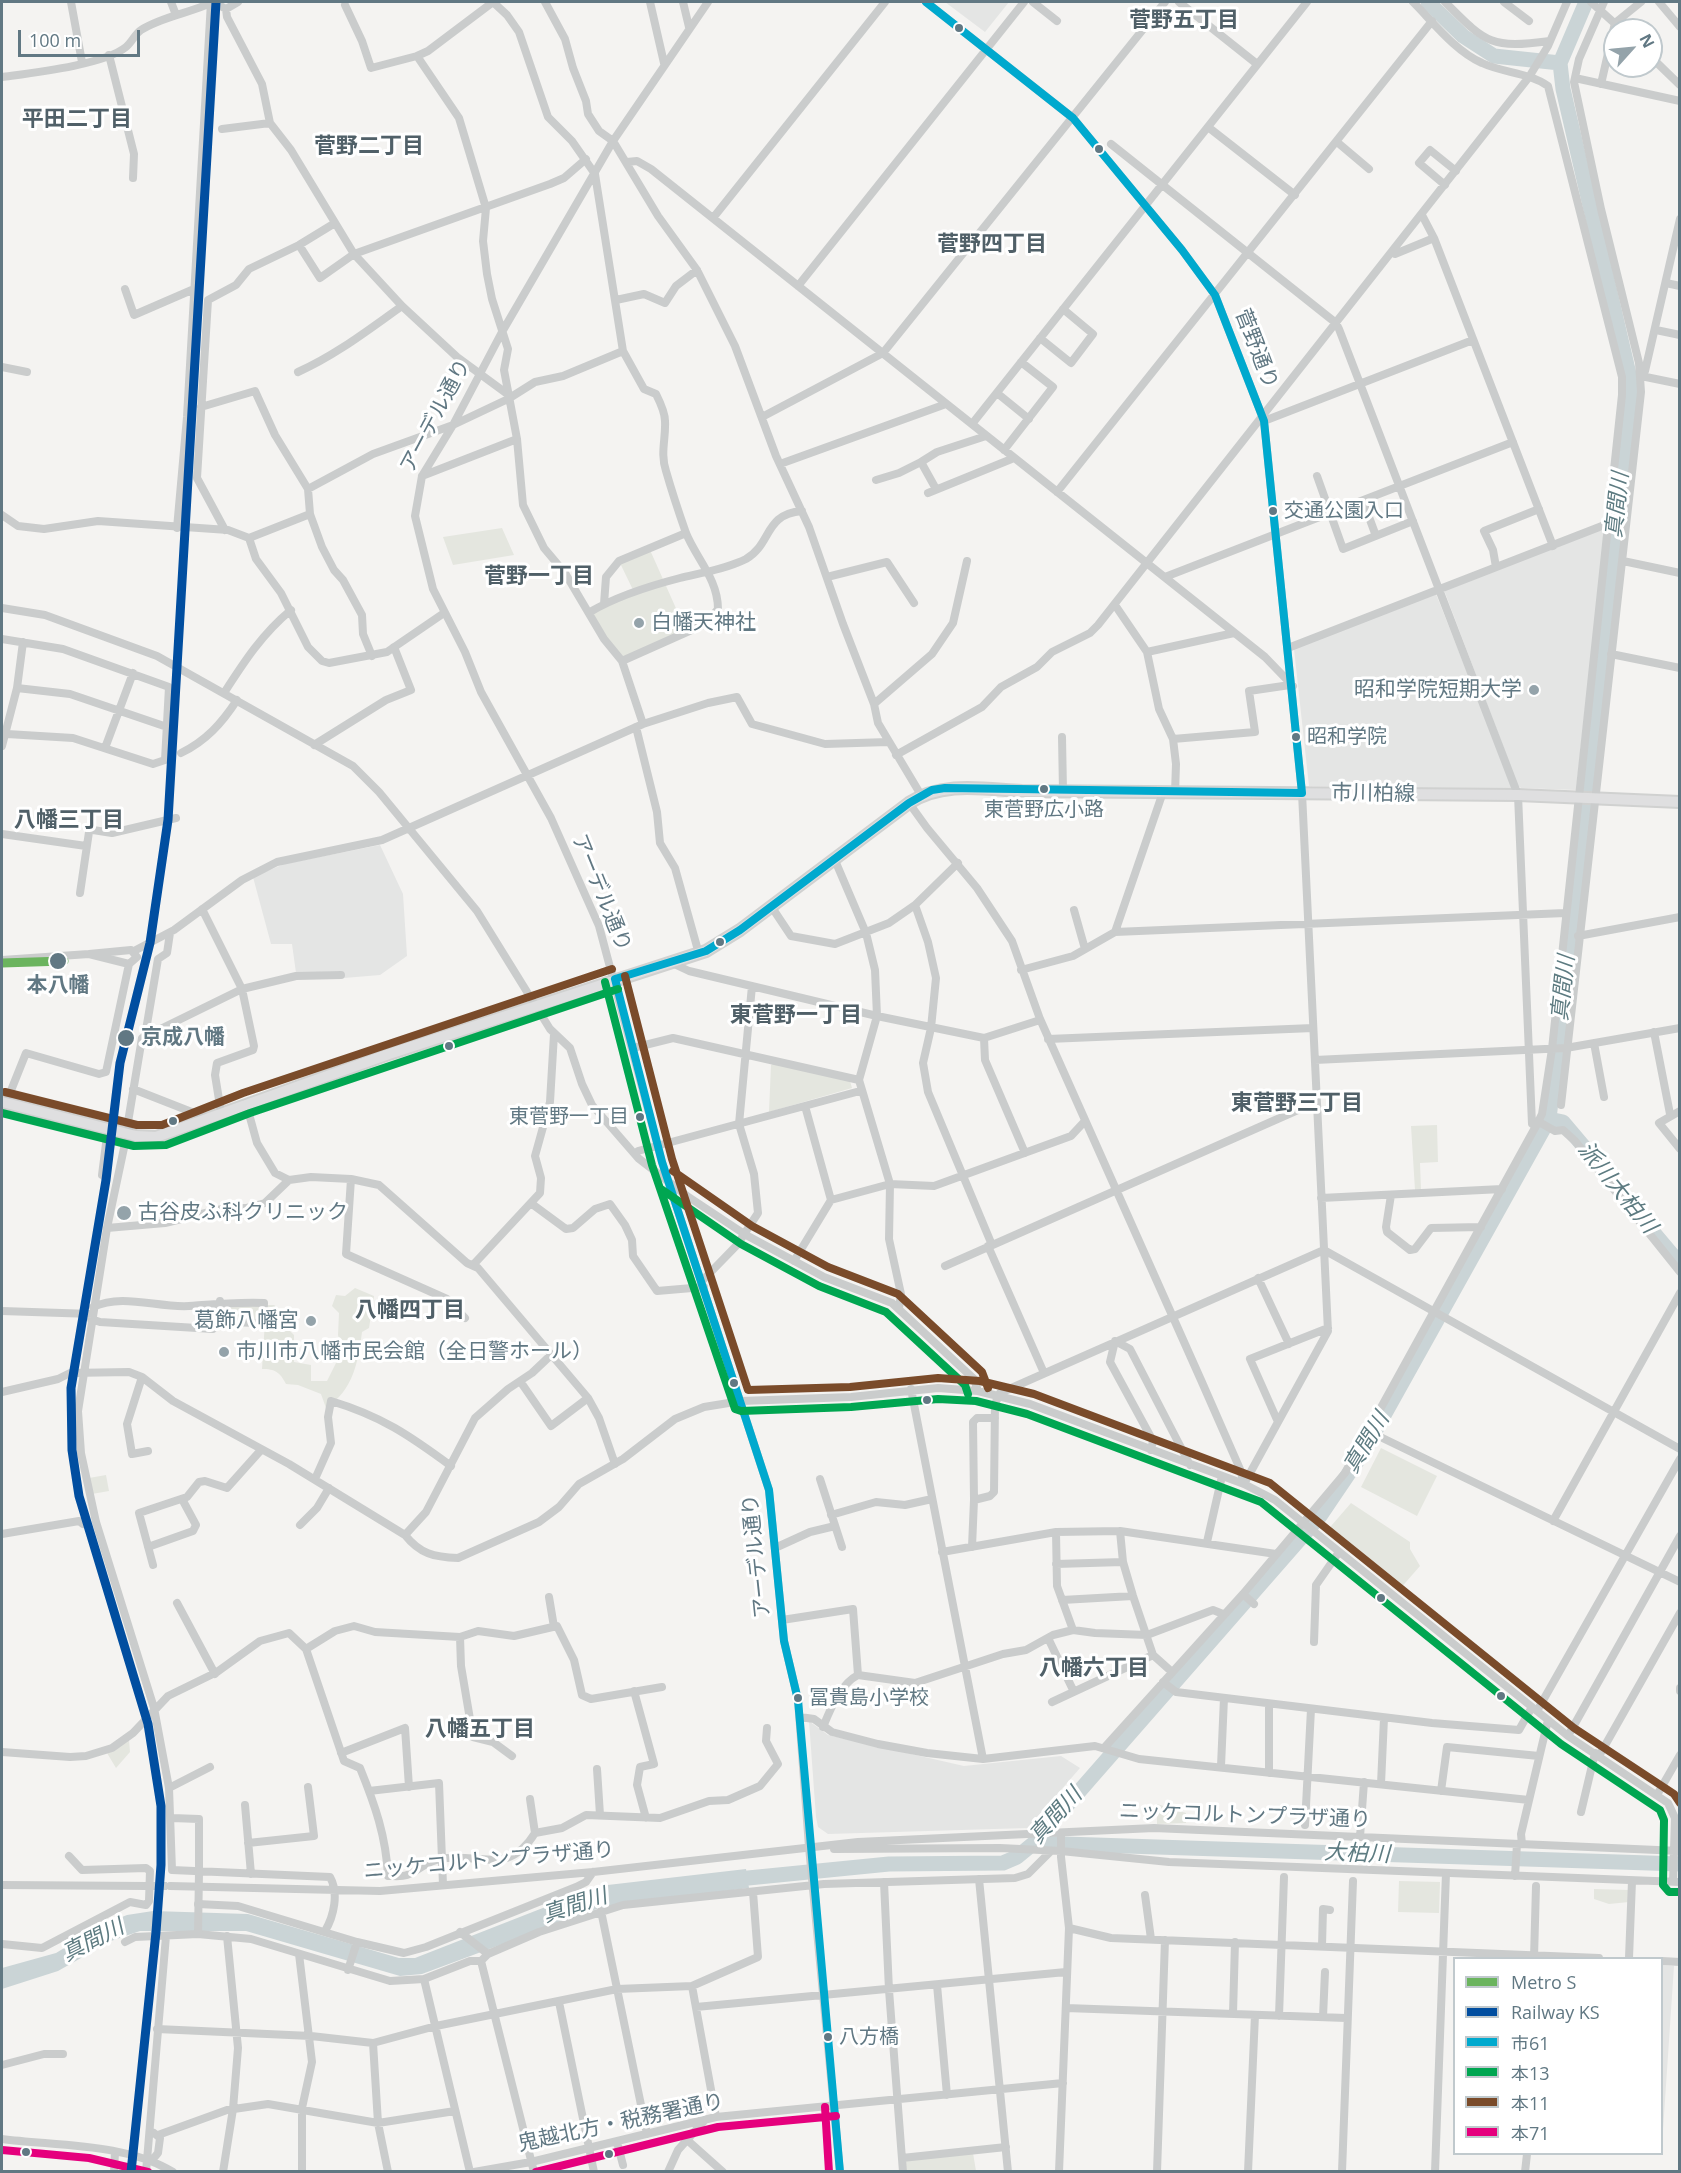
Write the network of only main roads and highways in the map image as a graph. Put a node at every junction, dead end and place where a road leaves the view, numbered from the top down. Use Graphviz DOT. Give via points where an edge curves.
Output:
graph roads {
  1 [pos="1680,802"];
  2 [pos="4,1102"];
  1 -- 2 [label="main road, 市川柏線" via="1518,795 945,788 909,803 740,930 696,955 246,1103 156,1137 130,1135"];
}
